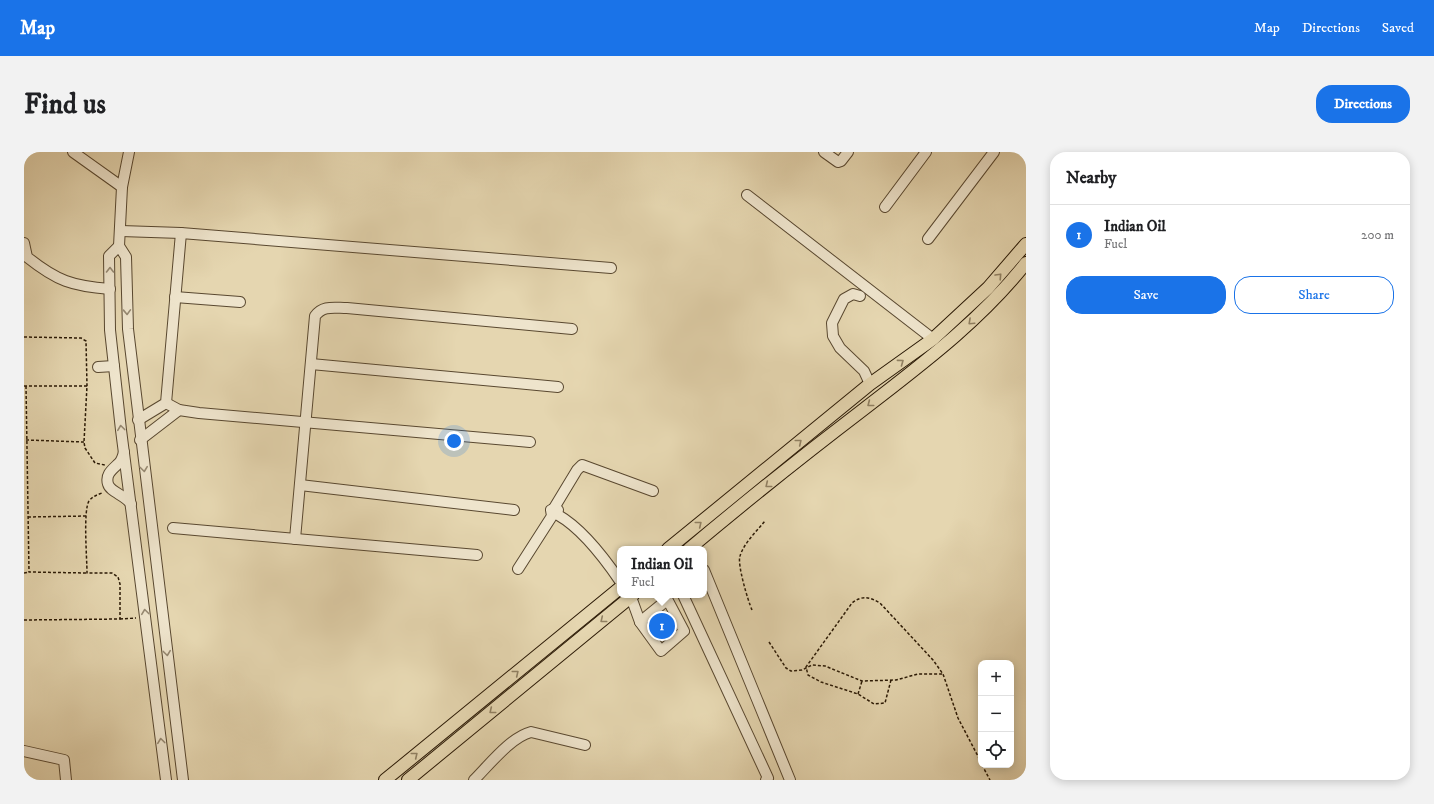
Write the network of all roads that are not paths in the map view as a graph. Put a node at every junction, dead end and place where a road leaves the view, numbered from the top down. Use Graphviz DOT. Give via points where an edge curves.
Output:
graph roads {
  1 [pos="73,152"];
  2 [pos="129,152"];
  3 [pos="824,152"];
  4 [pos="848,152"];
  5 [pos="926,152"];
  6 [pos="994,152"];
  7 [pos="122,187"];
  8 [pos="747,195"];
  9 [pos="885,207"];
  10 [pos="121,231"];
  11 [pos="181,233"];
  12 [pos="928,239"];
  13 [pos="24,243"];
  14 [pos="1026,244"];
  15 [pos="119,246"];
  16 [pos="1026,264"];
  17 [pos="611,268"];
  18 [pos="110,289"];
  19 [pos="860,296"];
  20 [pos="175,297"];
  21 [pos="240,302"];
  22 [pos="572,329"];
  23 [pos="932,339"];
  24 [pos="311,364"];
  25 [pos="114,366"];
  26 [pos="98,368"];
  27 [pos="870,384"];
  28 [pos="558,387"];
  29 [pos="166,403"];
  30 [pos="179,410"];
  31 [pos="138,420"];
  32 [pos="305,423"];
  33 [pos="140,440"];
  34 [pos="530,442"];
  35 [pos="124,452"];
  36 [pos="300,485"];
  37 [pos="653,491"];
  38 [pos="131,505"];
  39 [pos="514,510"];
  40 [pos="554,513"];
  41 [pos="173,528"];
  42 [pos="295,539"];
  43 [pos="672,546"];
  44 [pos="695,546"];
  45 [pos="477,555"];
  46 [pos="518,569"];
  47 [pos="617,577"];
  48 [pos="707,577"];
  49 [pos="617,590"];
  50 [pos="630,598"];
  51 [pos="633,598"];
  52 [pos="666,598"];
  53 [pos="684,598"];
  54 [pos="640,622"];
  55 [pos="585,745"];
  56 [pos="24,751"];
  57 [pos="66,780"];
  58 [pos="166,780"];
  59 [pos="184,780"];
  60 [pos="385,780"];
  61 [pos="408,780"];
  62 [pos="474,780"];
  63 [pos="766,780"];
  64 [pos="790,780"];
  1 -- 7 [label="street"];
  2 -- 7 [label="street"];
  3 -- 4 [label="street" via="838,162"];
  5 -- 9 [label="street"];
  6 -- 12 [label="street"];
  7 -- 10 [label="street"];
  8 -- 23 [label="street"];
  10 -- 11 [label="street"];
  10 -- 15 [label="street"];
  11 -- 17 [label="street"];
  11 -- 20 [label="street"];
  13 -- 18 [label="street" via="27,258 60,279 71,284"];
  23 -- 14 [label="main road, one-way" via="988,288"];
  18 -- 15 [label="street, one-way" via="109,256"];
  15 -- 31 [label="street, one-way" via="126,257 128,329"];
  16 -- 44 [label="main road, one-way" via="996,298 940,349 809,451"];
  18 -- 25 [label="street" via="110,330"];
  19 -- 27 [label="street" via="853,294 844,299 832,323 833,336 840,348 864,371"];
  20 -- 21 [label="street"];
  20 -- 29 [label="street"];
  22 -- 24 [label="street" via="326,307 315,316"];
  27 -- 23 [label="main road, one-way"];
  24 -- 28 [label="street"];
  24 -- 32 [label="street"];
  25 -- 26 [label="street"];
  35 -- 25 [label="street, one-way"];
  43 -- 27 [label="main road, one-way"];
  29 -- 30 [label="street"];
  29 -- 31 [label="street"];
  30 -- 32 [label="street"];
  30 -- 33 [label="street"];
  31 -- 33 [label="street"];
  32 -- 34 [label="street"];
  32 -- 36 [label="street"];
  33 -- 59 [label="street, one-way"];
  35 -- 38 [label="street"];
  35 -- 38 [label="street" via="120,462 106,480 112,490 126,498"];
  36 -- 39 [label="street"];
  36 -- 42 [label="street"];
  37 -- 40 [label="street" via="582,465 576,470"];
  58 -- 38 [label="street, one-way"];
  40 -- 46 [label="street"];
  40 -- 47 [label="street" via="570,522"];
  41 -- 42 [label="street"];
  42 -- 45 [label="street"];
  48 -- 64 [label="street"];
  60 -- 49 [label="main road, one-way"];
  50 -- 61 [label="main road, one-way"];
  51 -- 54 [label="street"];
  52 -- 54 [label="street"];
  52 -- 54 [label="street" via="684,631 661,651"];
  53 -- 63 [label="street" via="768,778"];
  55 -- 62 [label="street" via="531,732 524,734"];
  56 -- 57 [label="street" via="64,760"];
}
